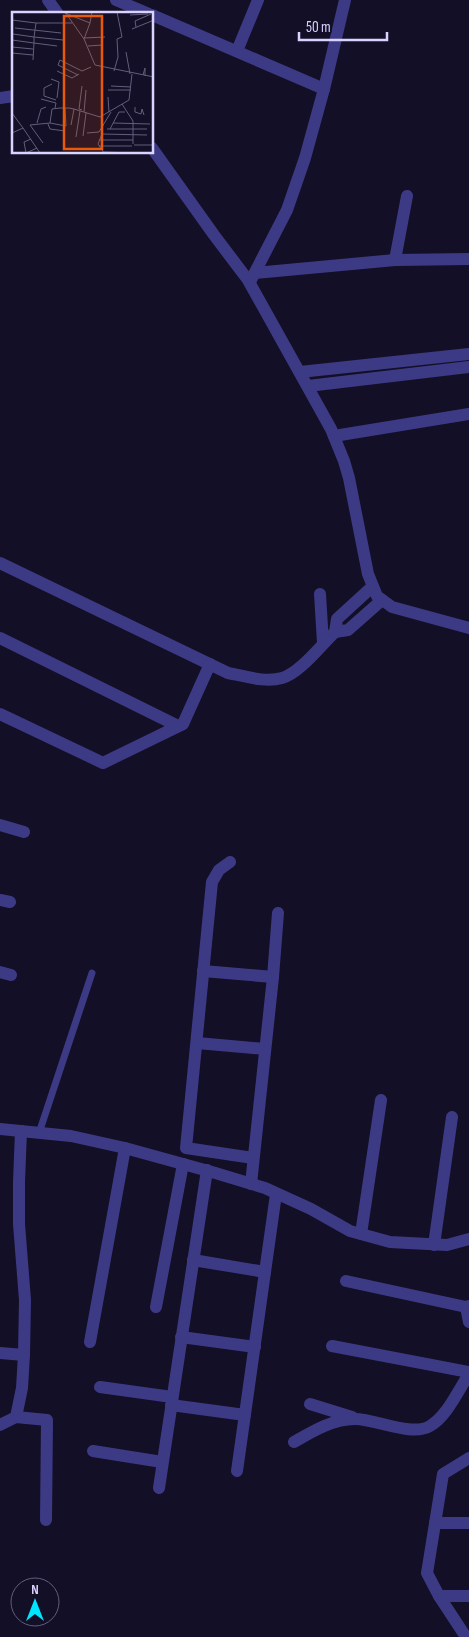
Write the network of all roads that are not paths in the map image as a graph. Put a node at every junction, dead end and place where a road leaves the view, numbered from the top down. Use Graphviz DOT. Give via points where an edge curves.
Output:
graph roads {
  1 [pos="48,0"];
  2 [pos="116,0"];
  3 [pos="258,0"];
  4 [pos="345,0"];
  5 [pos="57,12"];
  6 [pos="144,12"];
  7 [pos="154,16"];
  8 [pos="237,51"];
  9 [pos="324,89"];
  10 [pos="154,151"];
  11 [pos="407,196"];
  12 [pos="469,259"];
  13 [pos="395,260"];
  14 [pos="252,278"];
  15 [pos="469,354"];
  16 [pos="469,367"];
  17 [pos="300,372"];
  18 [pos="308,386"];
  19 [pos="469,414"];
  20 [pos="334,436"];
  21 [pos="0,563"];
  22 [pos="372,587"];
  23 [pos="320,594"];
  24 [pos="382,600"];
  25 [pos="469,628"];
  26 [pos="335,632"];
  27 [pos="0,638"];
  28 [pos="323,644"];
  29 [pos="210,664"];
  30 [pos="0,714"];
  31 [pos="178,726"];
  32 [pos="0,825"];
  33 [pos="24,832"];
  34 [pos="230,862"];
  35 [pos="278,913"];
  36 [pos="203,970"];
  37 [pos="92,974"];
  38 [pos="273,977"];
  39 [pos="196,1043"];
  40 [pos="265,1049"];
  41 [pos="381,1100"];
  42 [pos="452,1118"];
  43 [pos="0,1129"];
  44 [pos="22,1131"];
  45 [pos="39,1133"];
  46 [pos="124,1148"];
  47 [pos="253,1158"];
  48 [pos="183,1164"];
  49 [pos="206,1170"];
  50 [pos="251,1184"];
  51 [pos="276,1194"];
  52 [pos="361,1234"];
  53 [pos="469,1239"];
  54 [pos="434,1245"];
  55 [pos="193,1260"];
  56 [pos="265,1272"];
  57 [pos="346,1280"];
  58 [pos="468,1306"];
  59 [pos="156,1308"];
  60 [pos="469,1322"];
  61 [pos="181,1337"];
  62 [pos="90,1342"];
  63 [pos="332,1346"];
  64 [pos="254,1347"];
  65 [pos="0,1353"];
  66 [pos="24,1355"];
  67 [pos="469,1373"];
  68 [pos="100,1387"];
  69 [pos="172,1401"];
  70 [pos="310,1404"];
  71 [pos="245,1415"];
  72 [pos="16,1417"];
  73 [pos="362,1420"];
  74 [pos="0,1425"];
  75 [pos="294,1442"];
  76 [pos="93,1451"];
  77 [pos="469,1458"];
  78 [pos="162,1462"];
  79 [pos="237,1471"];
  80 [pos="158,1488"];
  81 [pos="46,1520"];
  82 [pos="435,1523"];
  83 [pos="469,1523"];
  84 [pos="439,1596"];
  85 [pos="469,1596"];
  86 [pos="466,1637"];
  1 -- 5 [label="street"];
  2 -- 6 [label="street"];
  3 -- 8 [label="street"];
  4 -- 9 [label="street"];
  7 -- 8 [label="street"];
  8 -- 9 [label="street"];
  9 -- 14 [label="street" via="287,210"];
  10 -- 14 [label="street" via="214,235"];
  11 -- 13 [label="street"];
  12 -- 13 [label="street"];
  13 -- 14 [label="street"];
  14 -- 17 [label="street"];
  15 -- 17 [label="street"];
  16 -- 18 [label="street"];
  17 -- 18 [label="street"];
  18 -- 20 [label="street"];
  19 -- 20 [label="street"];
  20 -- 22 [label="street" via="350,478"];
  21 -- 29 [label="street"];
  22 -- 24 [label="street"];
  22 -- 26 [label="street" via="337,619"];
  23 -- 28 [label="street"];
  24 -- 25 [label="street" via="392,607"];
  24 -- 26 [label="street" via="348,630"];
  26 -- 28 [label="street"];
  27 -- 31 [label="street"];
  28 -- 29 [label="street" via="294,673 282,678 262,679 228,673"];
  29 -- 31 [label="street" via="183,724"];
  30 -- 31 [label="street" via="104,764"];
  32 -- 33 [label="street"];
  34 -- 36 [label="street" via="219,870 212,882"];
  35 -- 38 [label="street"];
  36 -- 38 [label="street"];
  36 -- 39 [label="street"];
  37 -- 45 [label="lane"];
  38 -- 40 [label="street"];
  39 -- 40 [label="street"];
  39 -- 47 [label="street" via="186,1148"];
  40 -- 47 [label="street"];
  41 -- 52 [label="street"];
  42 -- 54 [label="street"];
  43 -- 44 [label="street"];
  44 -- 45 [label="street"];
  44 -- 66 [label="street" via="19,1182 25,1300"];
  45 -- 46 [label="street" via="71,1136"];
  46 -- 48 [label="street"];
  46 -- 62 [label="street"];
  47 -- 50 [label="street"];
  48 -- 49 [label="street"];
  48 -- 59 [label="street"];
  49 -- 50 [label="street"];
  49 -- 55 [label="street"];
  50 -- 51 [label="street"];
  51 -- 52 [label="street"];
  51 -- 56 [label="street"];
  52 -- 54 [label="street" via="390,1242"];
  53 -- 54 [label="street"];
  55 -- 56 [label="street"];
  55 -- 61 [label="street"];
  56 -- 64 [label="street"];
  57 -- 58 [label="street"];
  58 -- 60 [label="street"];
  61 -- 64 [label="street"];
  61 -- 69 [label="street"];
  63 -- 67 [label="street"];
  64 -- 71 [label="street"];
  65 -- 66 [label="street"];
  66 -- 72 [label="street"];
  67 -- 73 [label="street" via="442,1415 426,1428 407,1429"];
  68 -- 69 [label="street"];
  69 -- 71 [label="street"];
  69 -- 78 [label="street"];
  70 -- 73 [label="street"];
  71 -- 79 [label="street"];
  72 -- 74 [label="street"];
  72 -- 81 [label="street" via="47,1420"];
  73 -- 75 [label="street" via="338,1421"];
  76 -- 78 [label="street"];
  77 -- 82 [label="street" via="443,1474"];
  78 -- 80 [label="street"];
  82 -- 83 [label="street"];
  82 -- 84 [label="street" via="427,1573"];
  84 -- 85 [label="street"];
  84 -- 86 [label="street"];
}
